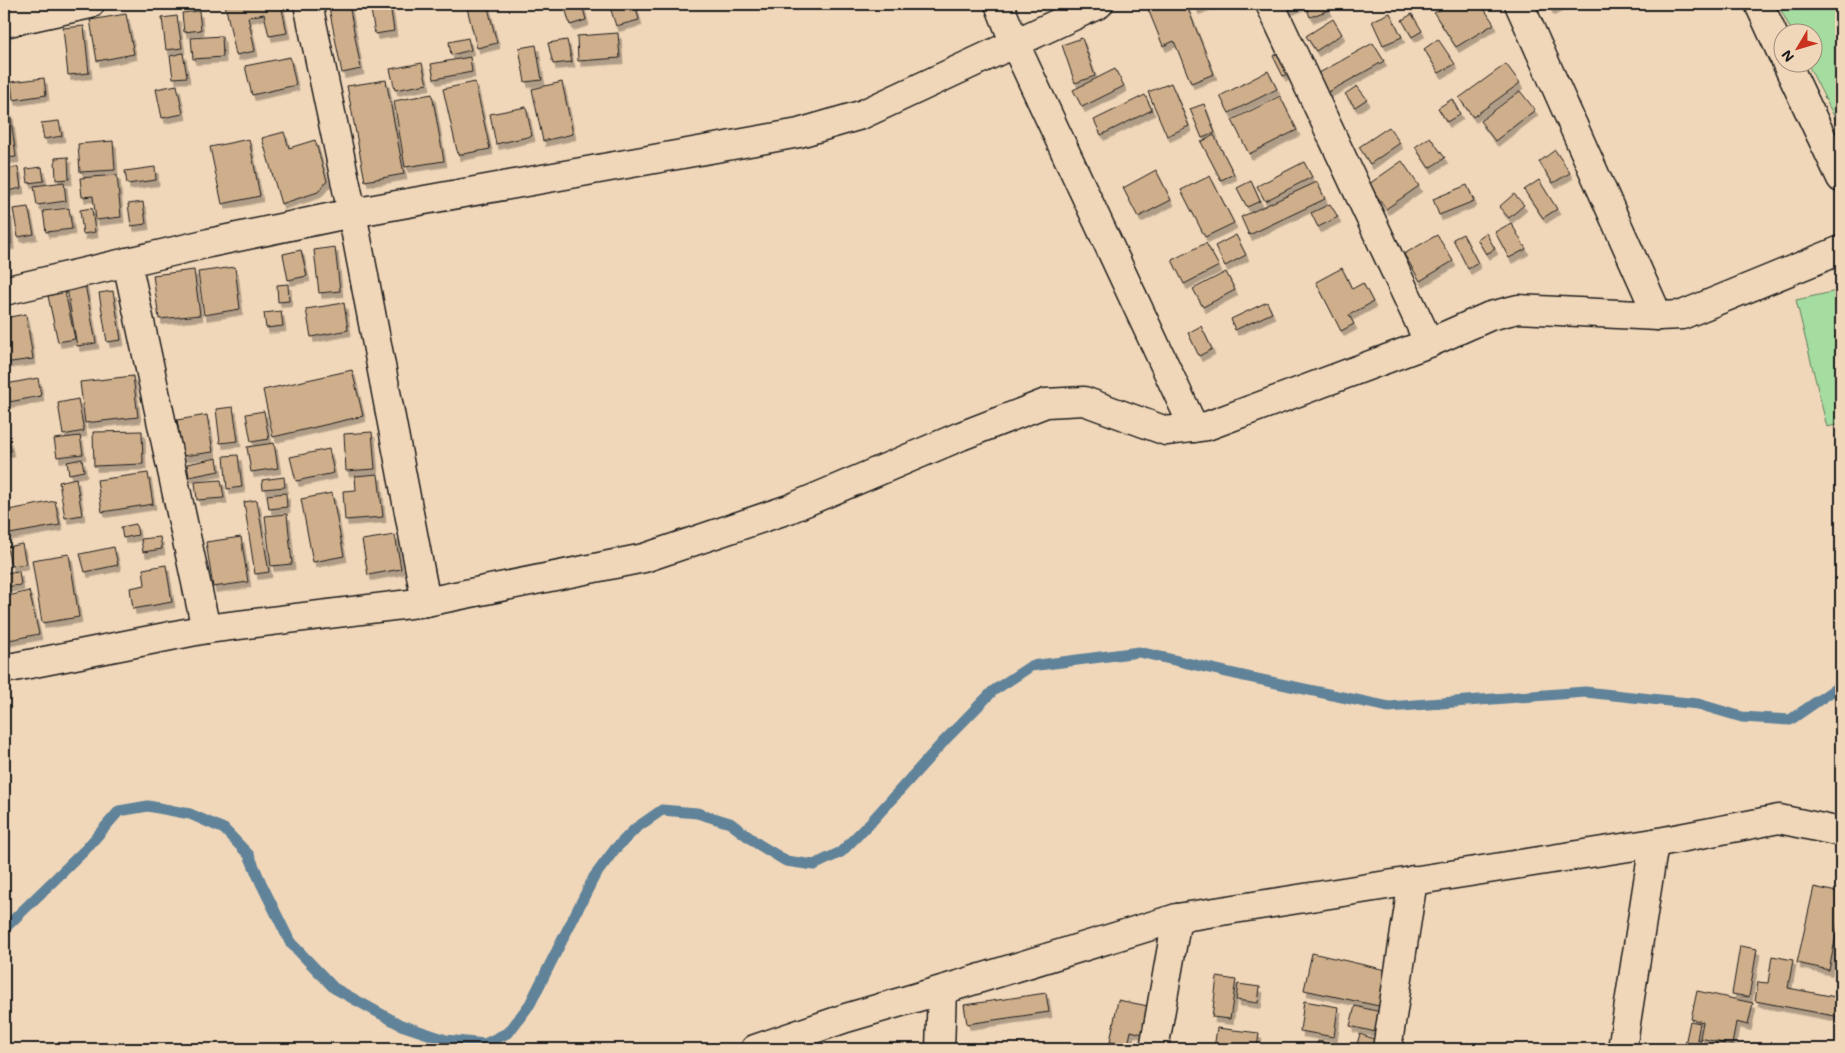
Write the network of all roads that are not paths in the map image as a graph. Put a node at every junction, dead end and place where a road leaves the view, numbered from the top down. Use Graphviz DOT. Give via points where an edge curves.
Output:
graph roads {
  1 [pos="90,4"];
  2 [pos="308,4"];
  3 [pos="999,4"];
  4 [pos="1099,4"];
  5 [pos="1270,4"];
  6 [pos="1519,4"];
  7 [pos="1759,4"];
  8 [pos="4,23"];
  9 [pos="1772,32"];
  10 [pos="1015,44"];
  11 [pos="1791,72"];
  12 [pos="1841,178"];
  13 [pos="352,213"];
  14 [pos="1841,250"];
  15 [pos="127,262"];
  16 [pos="4,291"];
  17 [pos="1658,316"];
  18 [pos="1429,343"];
  19 [pos="1194,428"];
  20 [pos="426,602"];
  21 [pos="206,629"];
  22 [pos="4,669"];
  23 [pos="1841,832"];
  24 [pos="1654,843"];
  25 [pos="1413,880"];
  26 [pos="1176,918"];
  27 [pos="942,990"];
  28 [pos="755,1049"];
  29 [pos="940,1049"];
  30 [pos="1154,1049"];
  31 [pos="1387,1049"];
  32 [pos="1622,1049"];
  1 -- 8 [label="street"];
  2 -- 13 [label="street"];
  3 -- 10 [label="street"];
  4 -- 10 [label="street"];
  5 -- 18 [label="street"];
  6 -- 17 [label="street"];
  7 -- 9 [label="street"];
  10 -- 13 [label="street" via="861,115 799,133"];
  10 -- 19 [label="street"];
  11 -- 12 [label="street"];
  13 -- 15 [label="street"];
  13 -- 20 [label="street"];
  14 -- 17 [label="street" via="1682,315"];
  15 -- 16 [label="street"];
  15 -- 21 [label="street"];
  17 -- 18 [label="street" via="1518,309 1490,316"];
  18 -- 19 [label="street" via="1207,426"];
  19 -- 20 [label="street" via="1166,431 1084,401 1046,403 789,509 644,558"];
  20 -- 21 [label="street"];
  21 -- 22 [label="street"];
  23 -- 24 [label="street" via="1779,819"];
  24 -- 25 [label="street"];
  24 -- 32 [label="street"];
  25 -- 26 [label="street"];
  25 -- 31 [label="street"];
  26 -- 27 [label="street"];
  26 -- 30 [label="street"];
  27 -- 28 [label="street"];
  27 -- 29 [label="street"];
}
